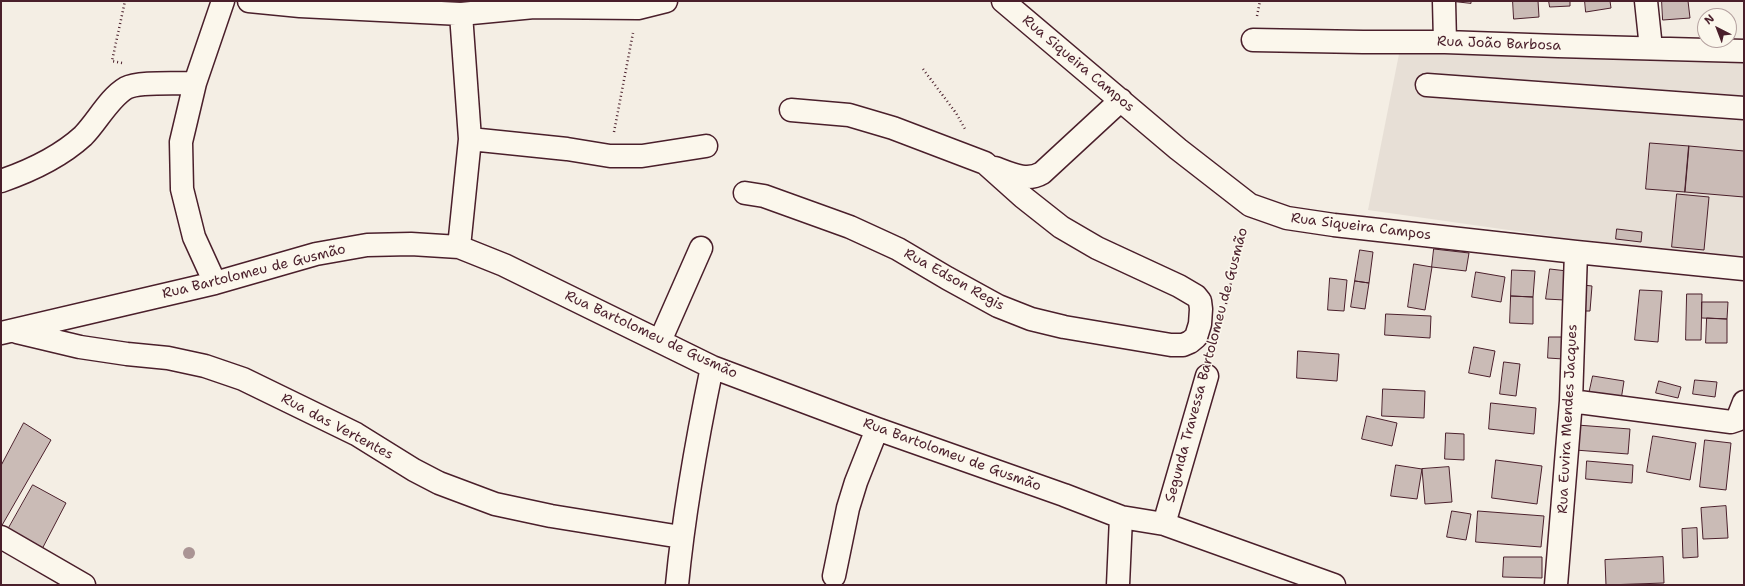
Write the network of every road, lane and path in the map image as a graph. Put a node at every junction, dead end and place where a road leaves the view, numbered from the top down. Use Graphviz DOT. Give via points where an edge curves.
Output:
graph roads {
  1 [pos="125,1"];
  2 [pos="223,1"];
  3 [pos="249,1"];
  4 [pos="666,1"];
  5 [pos="1003,1"];
  6 [pos="1444,1"];
  7 [pos="1646,1"];
  8 [pos="638,8"];
  9 [pos="461,14"];
  10 [pos="1254,40"];
  11 [pos="1445,42"];
  12 [pos="1651,48"];
  13 [pos="1744,51"];
  14 [pos="923,69"];
  15 [pos="195,84"];
  16 [pos="1428,85"];
  17 [pos="132,86"];
  18 [pos="1121,100"];
  19 [pos="1744,108"];
  20 [pos="791,110"];
  21 [pos="967,132"];
  22 [pos="470,139"];
  23 [pos="706,146"];
  24 [pos="610,156"];
  25 [pos="985,164"];
  26 [pos="1,182"];
  27 [pos="745,193"];
  28 [pos="1250,205"];
  29 [pos="459,247"];
  30 [pos="702,248"];
  31 [pos="1576,252"];
  32 [pos="1744,269"];
  33 [pos="215,283"];
  34 [pos="1225,307"];
  35 [pos="8,332"];
  36 [pos="660,341"];
  37 [pos="712,367"];
  38 [pos="1207,376"];
  39 [pos="1571,401"];
  40 [pos="1741,411"];
  41 [pos="877,429"];
  42 [pos="1122,517"];
  43 [pos="1164,524"];
  44 [pos="1,537"];
  45 [pos="681,537"];
  46 [pos="834,576"];
  47 [pos="84,585"];
  48 [pos="677,585"];
  49 [pos="1118,585"];
  50 [pos="1334,585"];
  51 [pos="1556,585"];
  1 -- 17 [label="path" via="112,61 133,65"];
  2 -- 15 [label="street"];
  3 -- 9 [label="street"];
  4 -- 8 [label="street"];
  5 -- 18 [label="street, Rua Siqueira Campos"];
  6 -- 11 [label="street"];
  7 -- 12 [label="street"];
  8 -- 9 [label="street" via="534,7"];
  8 -- 24 [label="path"];
  9 -- 22 [label="street"];
  10 -- 11 [label="street, Rua João Barbosa"];
  11 -- 12 [label="street, Rua João Barbosa"];
  12 -- 13 [label="street, Rua João Barbosa"];
  14 -- 21 [label="path"];
  15 -- 17 [label="street"];
  15 -- 33 [label="street" via="181,142 182,189 194,237"];
  16 -- 19 [label="street"];
  17 -- 26 [label="street" via="114,99 68,148 34,168"];
  18 -- 25 [label="street" via="1036,177 1021,177"];
  18 -- 28 [label="street, Rua Siqueira Campos" via="1178,149"];
  20 -- 25 [label="street" via="848,115 893,128"];
  22 -- 24 [label="street"];
  22 -- 29 [label="street"];
  23 -- 24 [label="street" via="642,156"];
  25 -- 27 [label="street, Rua Edson Regis" via="1061,227 1097,248 1196,296 1201,309 1196,337 1183,345 1171,345 1031,319 998,306 898,249 850,227 764,196"];
  28 -- 31 [label="street, Rua Siqueira Campos" via="1287,218 1334,225"];
  28 -- 34 [label="path, Segunda Travessa Bartolomeu de Gusmão"];
  29 -- 33 [label="street, Rua Bartolomeu de Gusmão" via="367,245 316,254"];
  29 -- 36 [label="street, Rua Bartolomeu de Gusmão" via="504,265"];
  30 -- 36 [label="street"];
  31 -- 32 [label="street, Rua Siqueira Campos"];
  31 -- 39 [label="street, Rua Euvira Mendes Jacques"];
  33 -- 35 [label="street, Rua Bartolomeu de Gusmão"];
  35 -- 45 [label="street, Rua das Vertentes" via="80,347 168,358 205,366 243,379 356,434 439,483 495,504 551,516"];
  36 -- 37 [label="street, Rua Bartolomeu de Gusmão"];
  37 -- 41 [label="street, Rua Bartolomeu de Gusmão"];
  37 -- 45 [label="street" via="691,469"];
  38 -- 43 [label="street, Segunda Travessa Bartolomeu de Gusmão"];
  39 -- 40 [label="street" via="1723,422"];
  39 -- 51 [label="street, Rua Euvira Mendes Jacques"];
  41 -- 42 [label="street, Rua Bartolomeu de Gusmão"];
  41 -- 46 [label="street" via="848,508"];
  42 -- 43 [label="street, Rua Bartolomeu de Gusmão"];
  42 -- 49 [label="street"];
  43 -- 50 [label="street, Rua Bartolomeu de Gusmão"];
  44 -- 47 [label="street"];
  45 -- 48 [label="street"];
}
